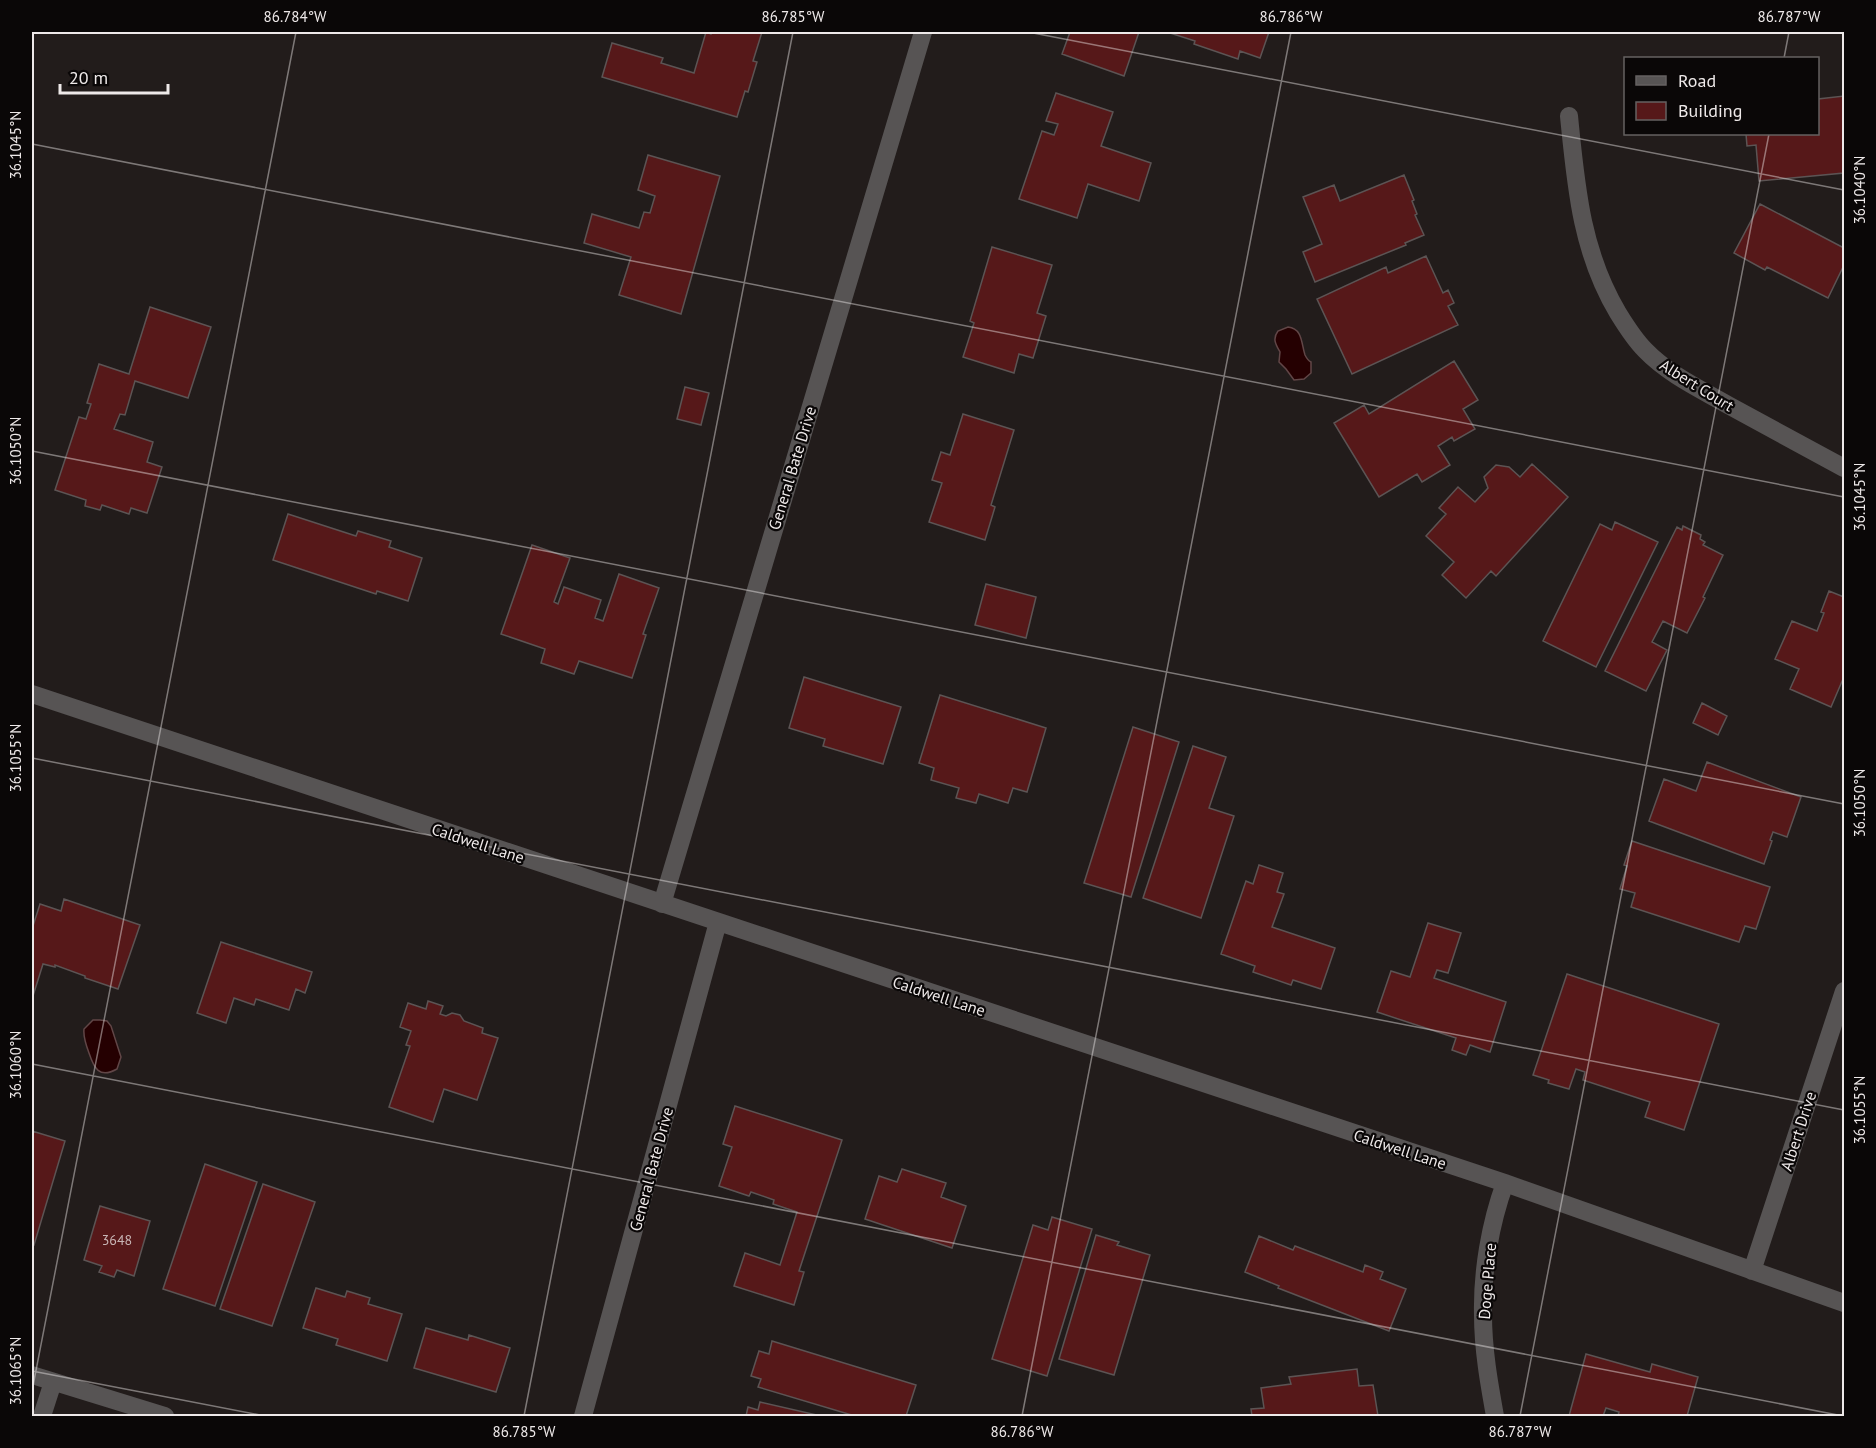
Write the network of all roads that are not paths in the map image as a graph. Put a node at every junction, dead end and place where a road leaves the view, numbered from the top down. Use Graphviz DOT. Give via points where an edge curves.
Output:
graph roads {
  1 [pos="923,32"];
  2 [pos="1569,116"];
  3 [pos="1845,468"];
  4 [pos="32,694"];
  5 [pos="662,904"];
  6 [pos="718,922"];
  7 [pos="1845,991"];
  8 [pos="1505,1184"];
  9 [pos="1752,1271"];
  10 [pos="1845,1303"];
  11 [pos="32,1375"];
  12 [pos="53,1382"];
  13 [pos="42,1416"];
  14 [pos="165,1416"];
  15 [pos="583,1416"];
  16 [pos="1495,1416"];
  1 -- 5 [label="street, General Bate Drive"];
  2 -- 3 [label="street, Albert Court" via="1584,231 1606,294 1628,330 1664,367"];
  4 -- 5 [label="street, Caldwell Lane"];
  5 -- 6 [label="street, Caldwell Lane"];
  6 -- 8 [label="street, Caldwell Lane"];
  6 -- 15 [label="street, General Bate Drive"];
  7 -- 9 [label="street, Albert Drive"];
  8 -- 9 [label="street, Caldwell Lane"];
  8 -- 16 [label="street, Doge Place" via="1490,1243 1483,1315"];
  9 -- 10 [label="street, Caldwell Lane"];
  11 -- 12 [label="street"];
  12 -- 13 [label="street"];
  12 -- 14 [label="street"];
}
